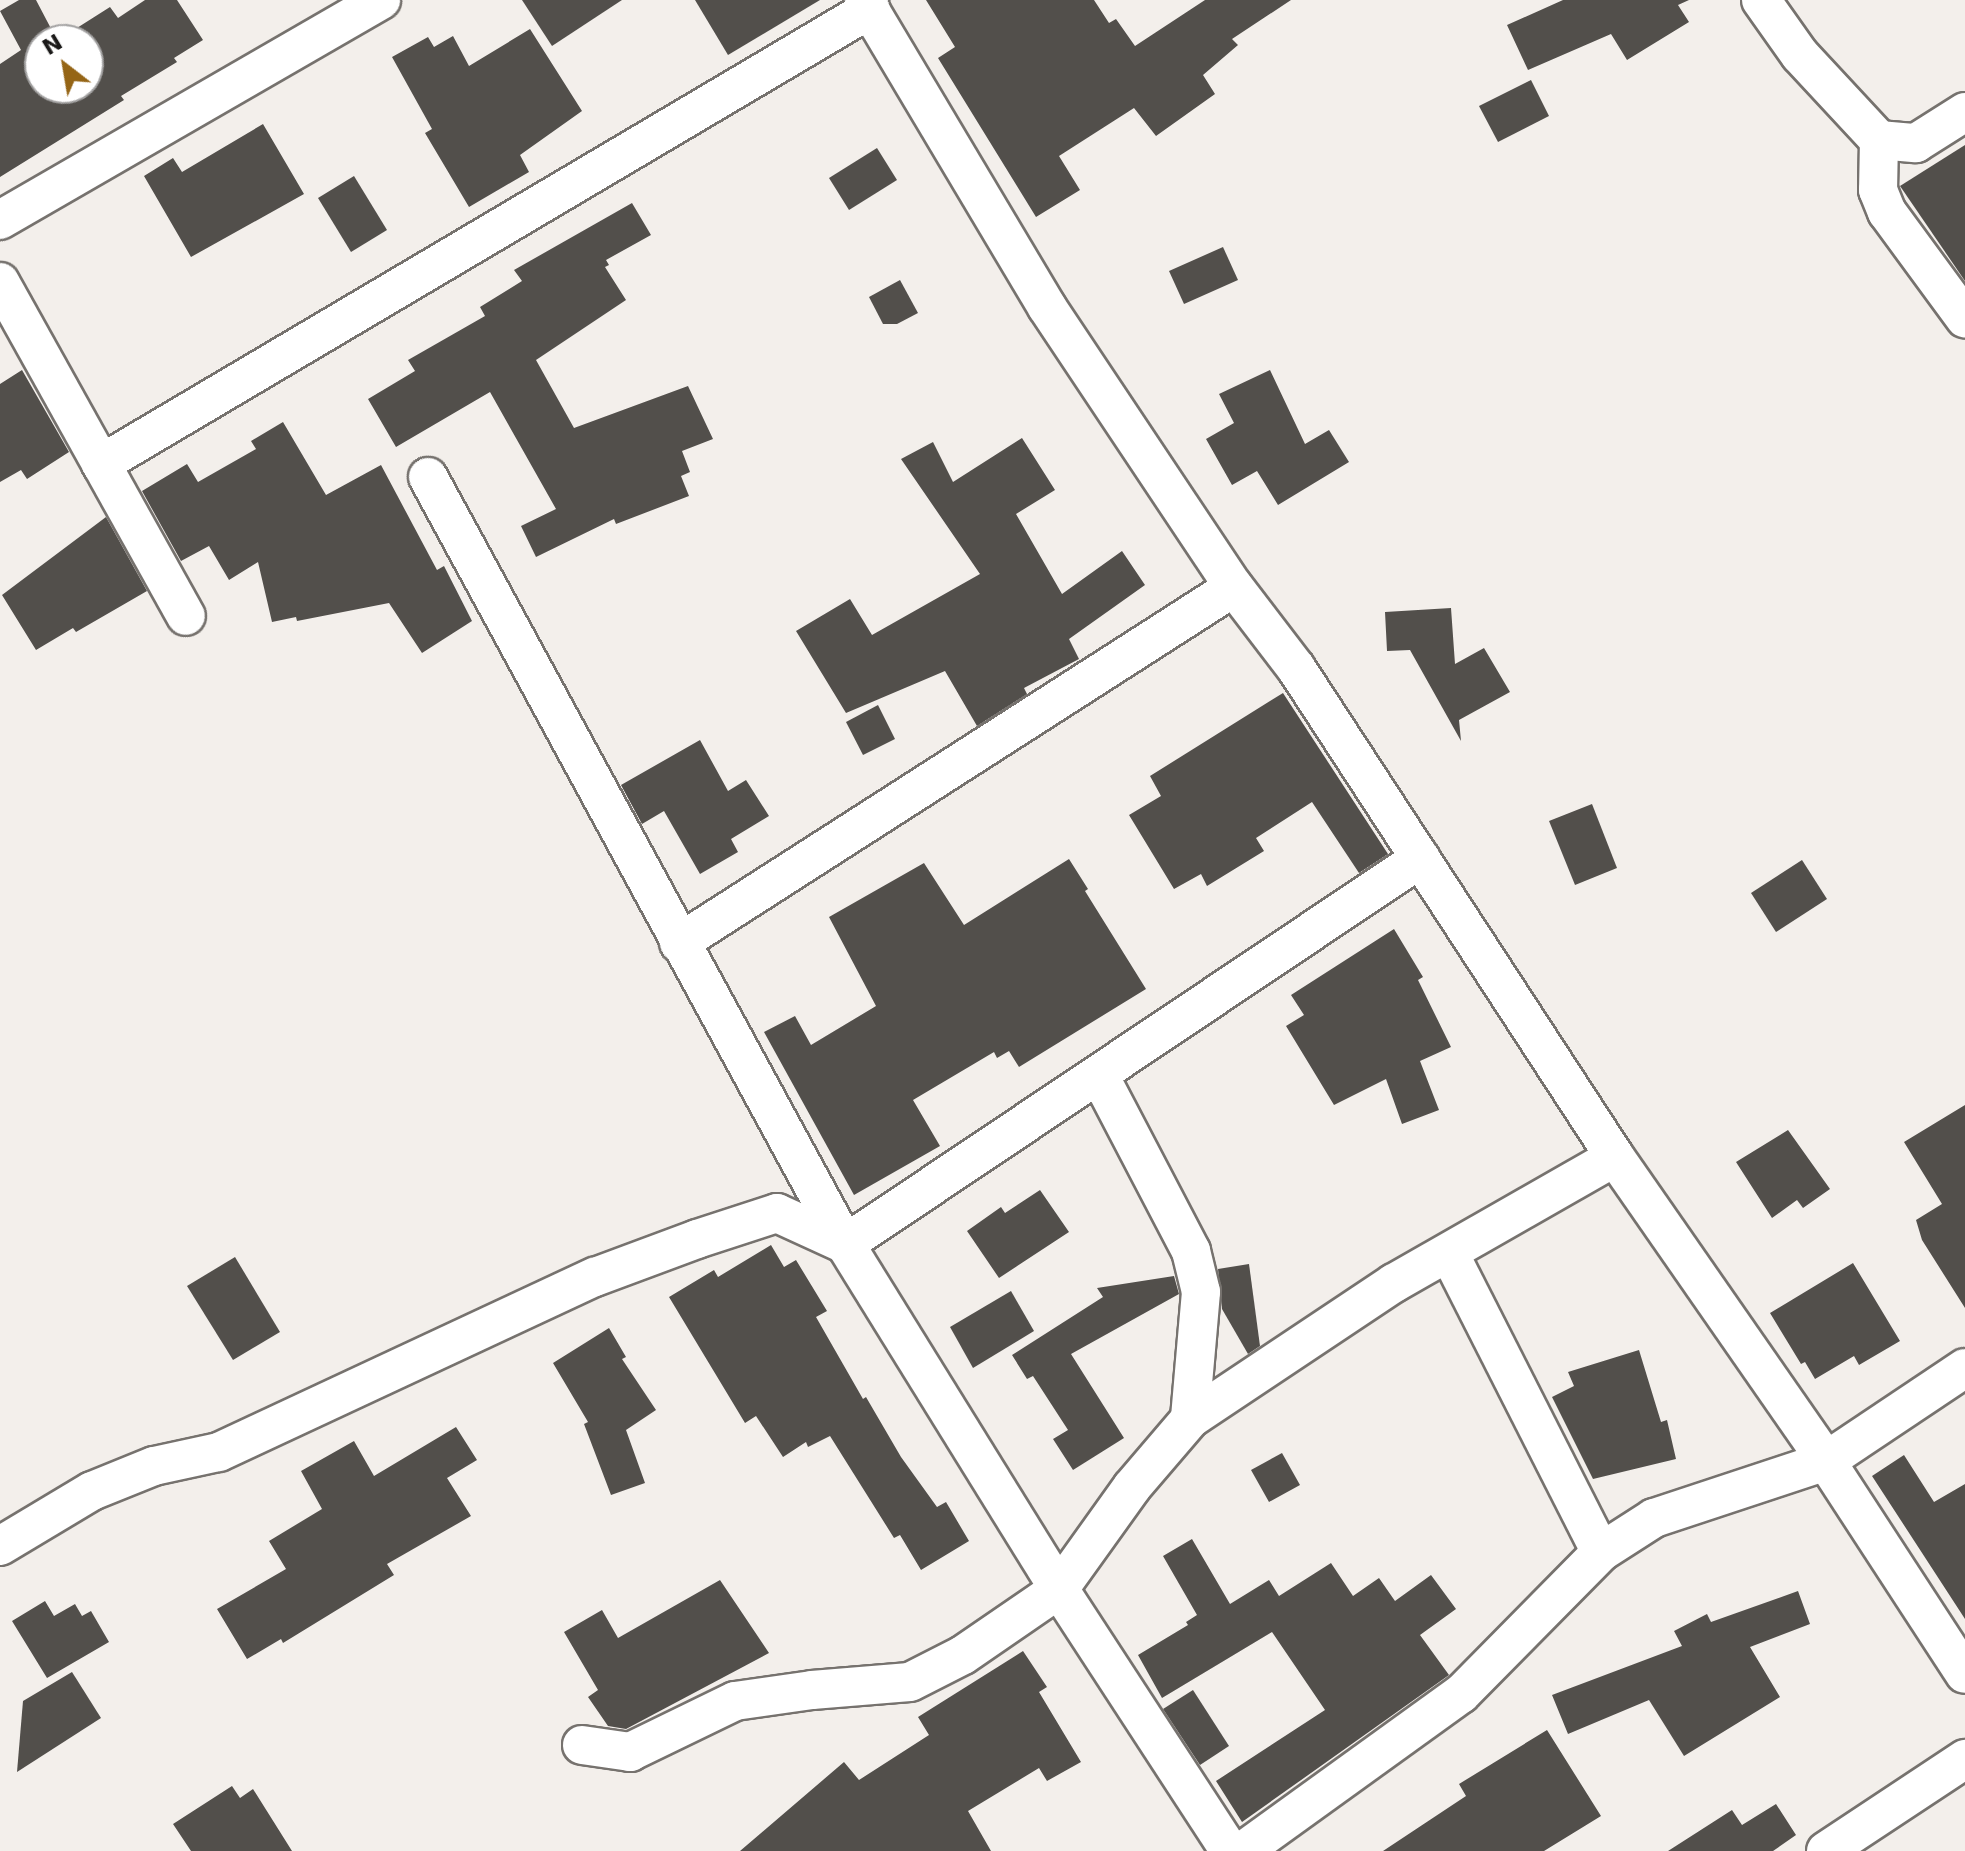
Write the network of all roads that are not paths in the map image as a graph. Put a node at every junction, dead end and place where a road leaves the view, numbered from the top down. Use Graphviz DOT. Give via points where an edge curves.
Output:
graph roads {
  1 [pos="381,0"];
  2 [pos="1761,0"];
  3 [pos="867,4"];
  4 [pos="1965,112"];
  5 [pos="1879,140"];
  6 [pos="0,220"];
  7 [pos="0,282"];
  8 [pos="1965,318"];
  9 [pos="101,464"];
  10 [pos="428,477"];
  11 [pos="1234,587"];
  12 [pos="186,616"];
  13 [pos="1421,858"];
  14 [pos="679,943"];
  15 [pos="1099,1075"];
  16 [pos="1615,1157"];
  17 [pos="845,1244"];
  18 [pos="1449,1253"];
  19 [pos="1965,1368"];
  20 [pos="1190,1419"];
  21 [pos="1826,1461"];
  22 [pos="0,1546"];
  23 [pos="1601,1552"];
  24 [pos="1059,1589"];
  25 [pos="1965,1674"];
  26 [pos="582,1745"];
  27 [pos="1965,1759"];
  28 [pos="1230,1851"];
  29 [pos="1243,1851"];
  30 [pos="1826,1851"];
  1 -- 6 [label="street"];
  2 -- 5 [label="street" via="1800,55"];
  3 -- 9 [label="street"];
  3 -- 11 [label="street" via="1047,307"];
  4 -- 5 [label="street" via="1916,143"];
  5 -- 8 [label="street" via="1878,190 1887,212"];
  7 -- 9 [label="street"];
  9 -- 12 [label="street"];
  10 -- 14 [label="street"];
  11 -- 13 [label="street" via="1296,668"];
  11 -- 14 [label="street"];
  13 -- 15 [label="street"];
  13 -- 16 [label="street"];
  14 -- 17 [label="street"];
  15 -- 17 [label="street"];
  15 -- 20 [label="street" via="1191,1251 1201,1292"];
  16 -- 18 [label="street"];
  16 -- 21 [label="street"];
  17 -- 22 [label="street" via="777,1213 697,1239 595,1277 219,1452 154,1466 92,1491"];
  17 -- 24 [label="street"];
  18 -- 20 [label="street" via="1394,1283"];
  18 -- 23 [label="street"];
  19 -- 21 [label="street"];
  20 -- 24 [label="street" via="1132,1487"];
  21 -- 23 [label="street" via="1654,1518"];
  21 -- 25 [label="street"];
  23 -- 29 [label="street" via="1461,1694"];
  24 -- 26 [label="street" via="963,1655 910,1682 735,1701 630,1752"];
  24 -- 28 [label="street"];
  27 -- 30 [label="street"];
}
